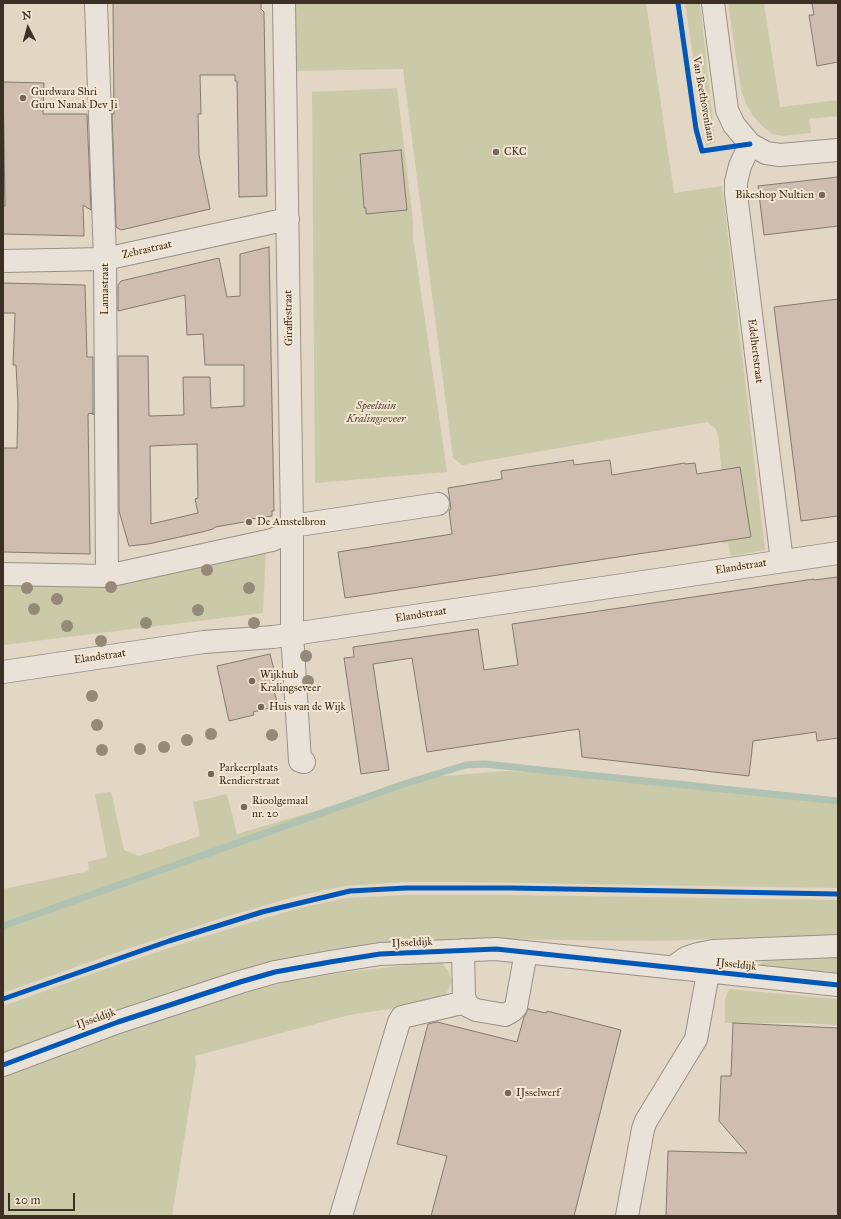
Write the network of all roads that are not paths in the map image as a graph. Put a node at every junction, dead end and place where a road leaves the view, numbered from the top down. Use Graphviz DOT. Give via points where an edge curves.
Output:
graph roads {
  1 [pos="96,3"];
  2 [pos="284,3"];
  3 [pos="713,3"];
  4 [pos="750,144"];
  5 [pos="838,150"];
  6 [pos="288,219"];
  7 [pos="105,259"];
  8 [pos="3,261"];
  9 [pos="438,504"];
  10 [pos="292,528"];
  11 [pos="838,553"];
  12 [pos="782,561"];
  13 [pos="3,574"];
  14 [pos="107,576"];
  15 [pos="292,634"];
  16 [pos="3,672"];
  17 [pos="304,762"];
  18 [pos="838,946"];
  19 [pos="463,950"];
  20 [pos="526,952"];
  21 [pos="672,968"];
  22 [pos="708,972"];
  23 [pos="838,985"];
  24 [pos="466,1002"];
  25 [pos="3,1064"];
  26 [pos="341,1216"];
  27 [pos="627,1216"];
  1 -- 7 [label="street, Lamastraat"];
  2 -- 6 [label="street, Giraffestraat"];
  3 -- 4 [label="street, Van Beethovenlaan" via="727,110 734,125"];
  4 -- 5 [label="street" via="766,153 780,155"];
  4 -- 12 [label="street, Edelhertstraat" via="740,166 736,194"];
  6 -- 7 [label="street, Zebrastraat"];
  6 -- 10 [label="street, Giraffestraat"];
  7 -- 8 [label="street, Zebrastraat"];
  7 -- 14 [label="street, Lamastraat"];
  9 -- 10 [label="street"];
  10 -- 14 [label="street" via="272,540"];
  10 -- 15 [label="street, Giraffestraat"];
  11 -- 12 [label="street, Elandstraat"];
  12 -- 15 [label="street, Elandstraat"];
  13 -- 14 [label="street"];
  15 -- 16 [label="street, Elandstraat" via="204,642"];
  15 -- 17 [label="street, Giraffestraat" via="300,761"];
  18 -- 21 [label="street" via="713,951 686,958"];
  19 -- 20 [label="street, IJsseldijk" via="496,949"];
  19 -- 24 [label="street"];
  19 -- 25 [label="street, IJsseldijk" via="380,954 274,972 118,1022"];
  20 -- 21 [label="street, IJsseldijk"];
  20 -- 24 [label="street" via="516,1007 512,1012 505,1015 476,1010"];
  21 -- 22 [label="street, IJsseldijk"];
  22 -- 23 [label="street, IJsseldijk"];
  22 -- 27 [label="street" via="696,1039 643,1129"];
  24 -- 26 [label="street" via="402,1017 398,1022"];
}
